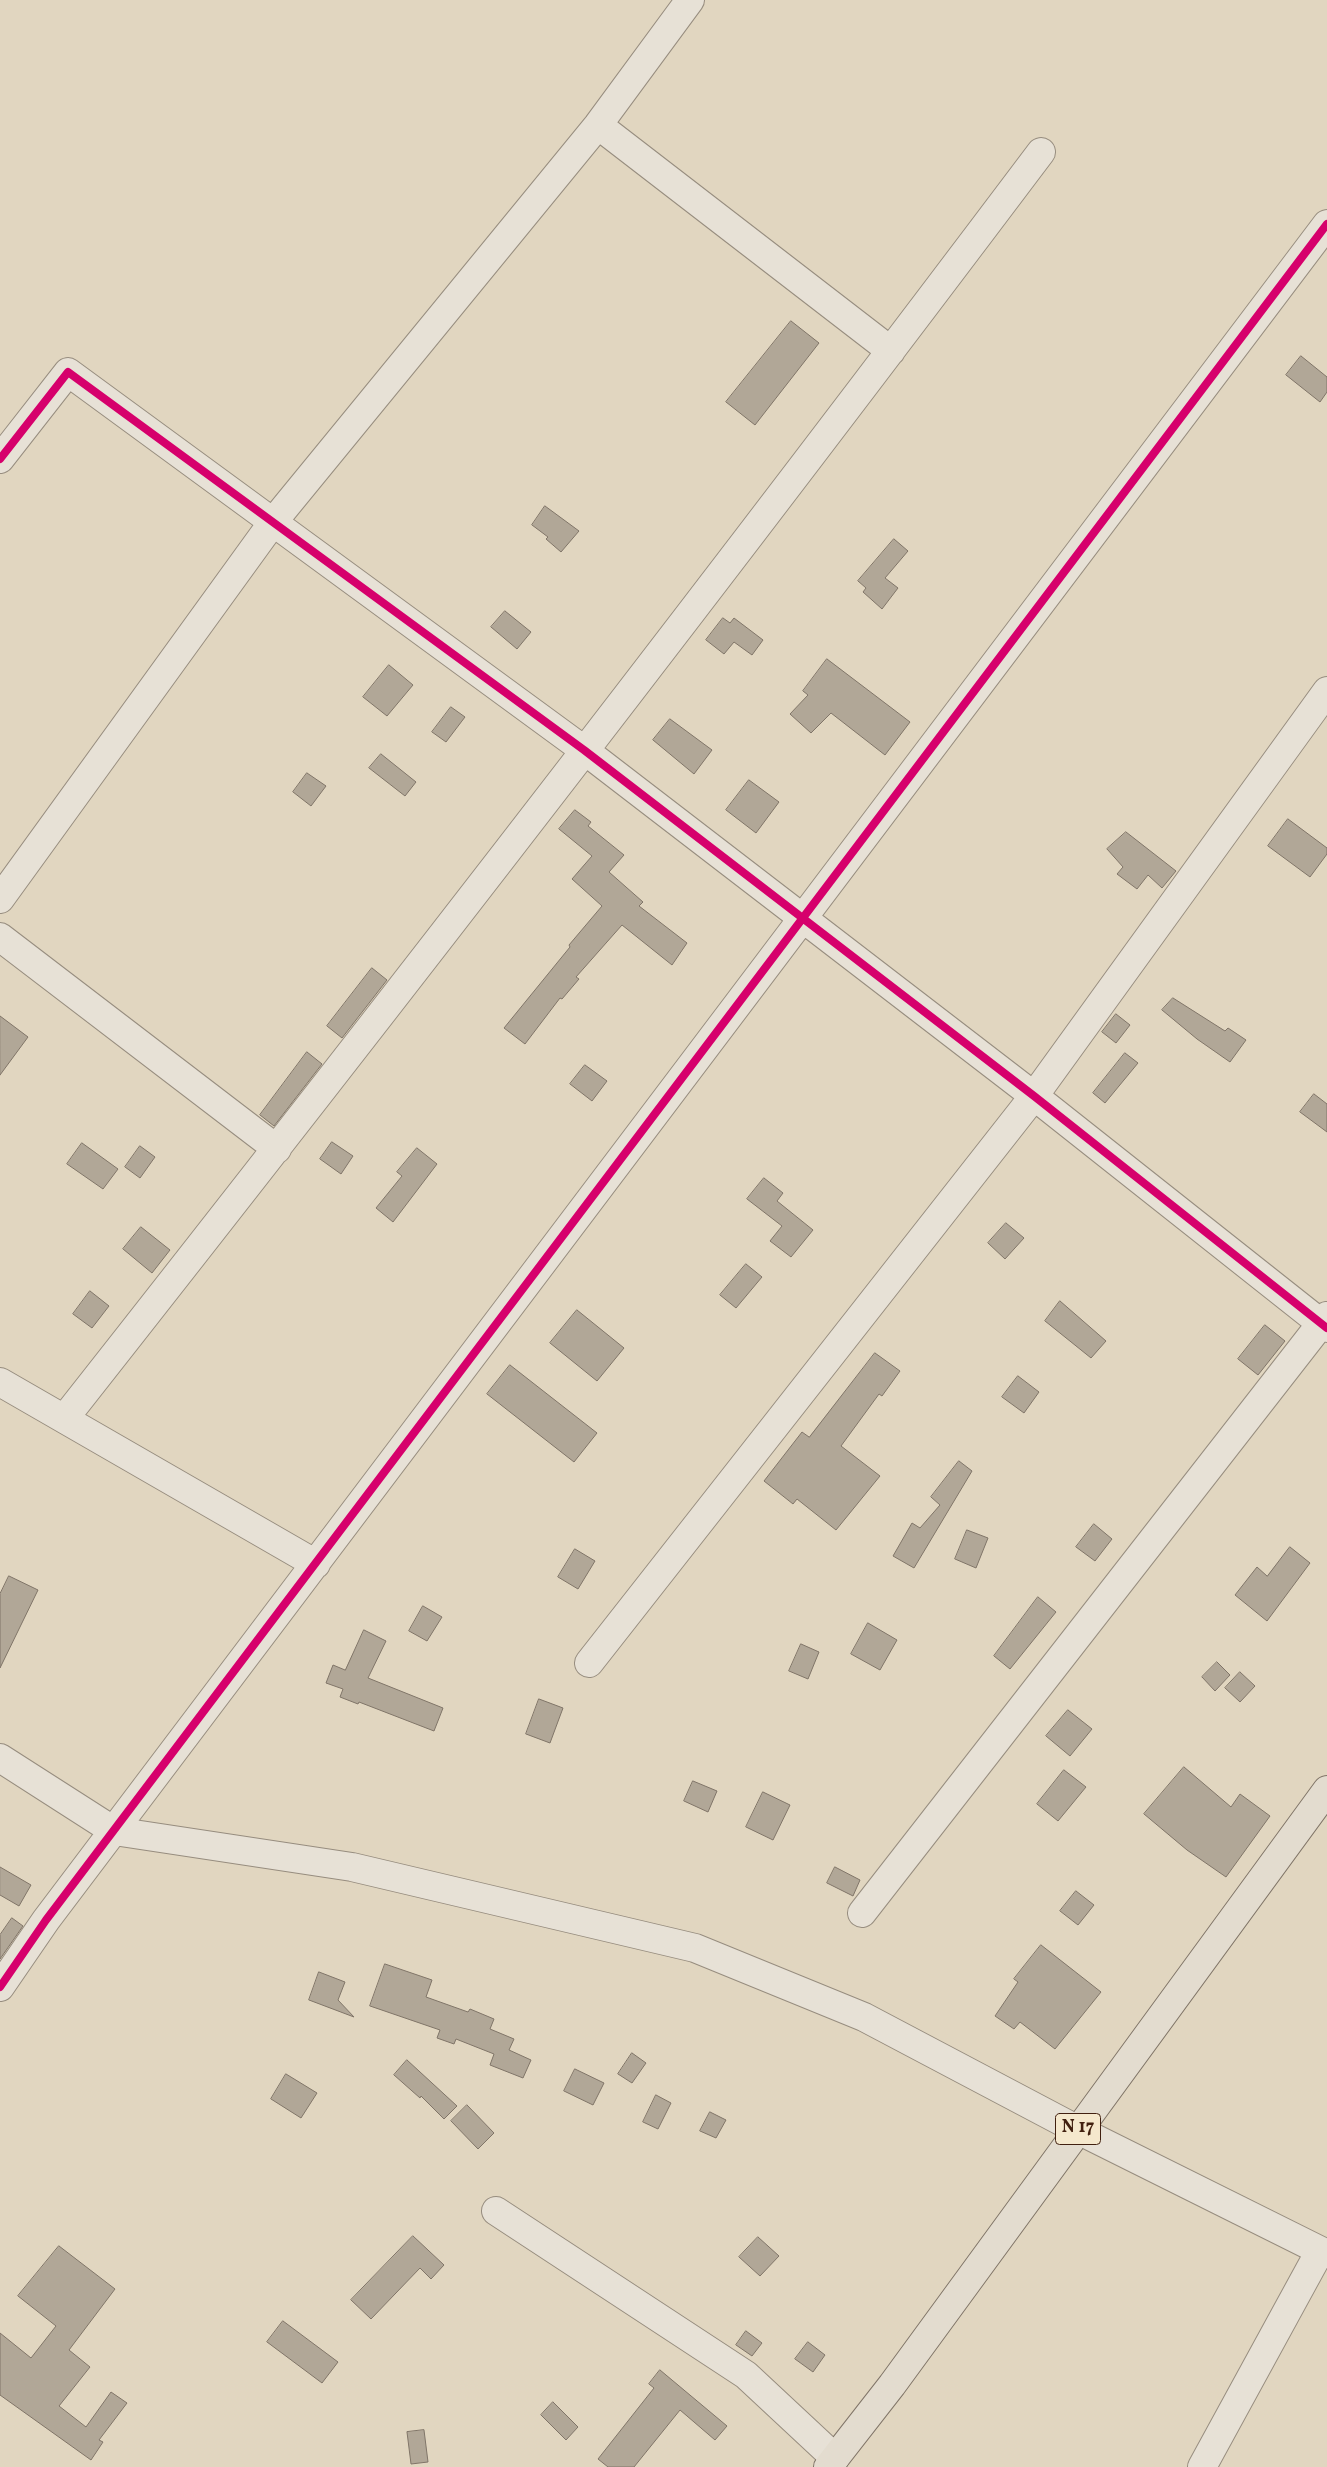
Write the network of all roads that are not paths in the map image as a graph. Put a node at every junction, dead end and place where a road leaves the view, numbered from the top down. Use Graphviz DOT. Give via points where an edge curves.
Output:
graph roads {
  1 [pos="690,0"];
  2 [pos="598,125"];
  3 [pos="1041,152"];
  4 [pos="1327,224"];
  5 [pos="891,352"];
  6 [pos="0,459"];
  7 [pos="273,522"];
  8 [pos="1327,691"];
  9 [pos="584,750"];
  10 [pos="0,899"];
  11 [pos="805,918"];
  12 [pos="0,938"];
  13 [pos="1034,1096"];
  14 [pos="277,1149"];
  15 [pos="1325,1323"];
  16 [pos="0,1382"];
  17 [pos="64,1420"];
  18 [pos="316,1564"];
  19 [pos="590,1663"];
  20 [pos="0,1758"];
  21 [pos="1327,1790"];
  22 [pos="114,1831"];
  23 [pos="862,1913"];
  24 [pos="0,1987"];
  25 [pos="1078,2130"];
  26 [pos="496,2211"];
  27 [pos="1324,2253"];
  28 [pos="832,2463"];
  29 [pos="1202,2467"];
  1 -- 2 [label="street"];
  2 -- 5 [label="street"];
  2 -- 7 [label="street"];
  3 -- 5 [label="street"];
  4 -- 11 [label="street"];
  5 -- 9 [label="street"];
  6 -- 7 [label="street" via="68,372"];
  7 -- 9 [label="street"];
  7 -- 10 [label="street"];
  8 -- 13 [label="street"];
  9 -- 11 [label="street"];
  9 -- 14 [label="street"];
  11 -- 13 [label="street"];
  11 -- 18 [label="street"];
  12 -- 14 [label="street"];
  13 -- 15 [label="street"];
  13 -- 19 [label="street"];
  14 -- 17 [label="street"];
  15 -- 23 [label="street"];
  16 -- 17 [label="street"];
  17 -- 18 [label="street"];
  18 -- 22 [label="street"];
  20 -- 22 [label="street"];
  21 -- 25 [label="main road, N 17"];
  22 -- 24 [label="street"];
  22 -- 25 [label="street" via="352,1867 695,1948 864,2017"];
  25 -- 27 [label="street"];
  25 -- 28 [label="main road, N 17"];
  26 -- 28 [label="street" via="746,2375"];
  27 -- 29 [label="street"];
}
